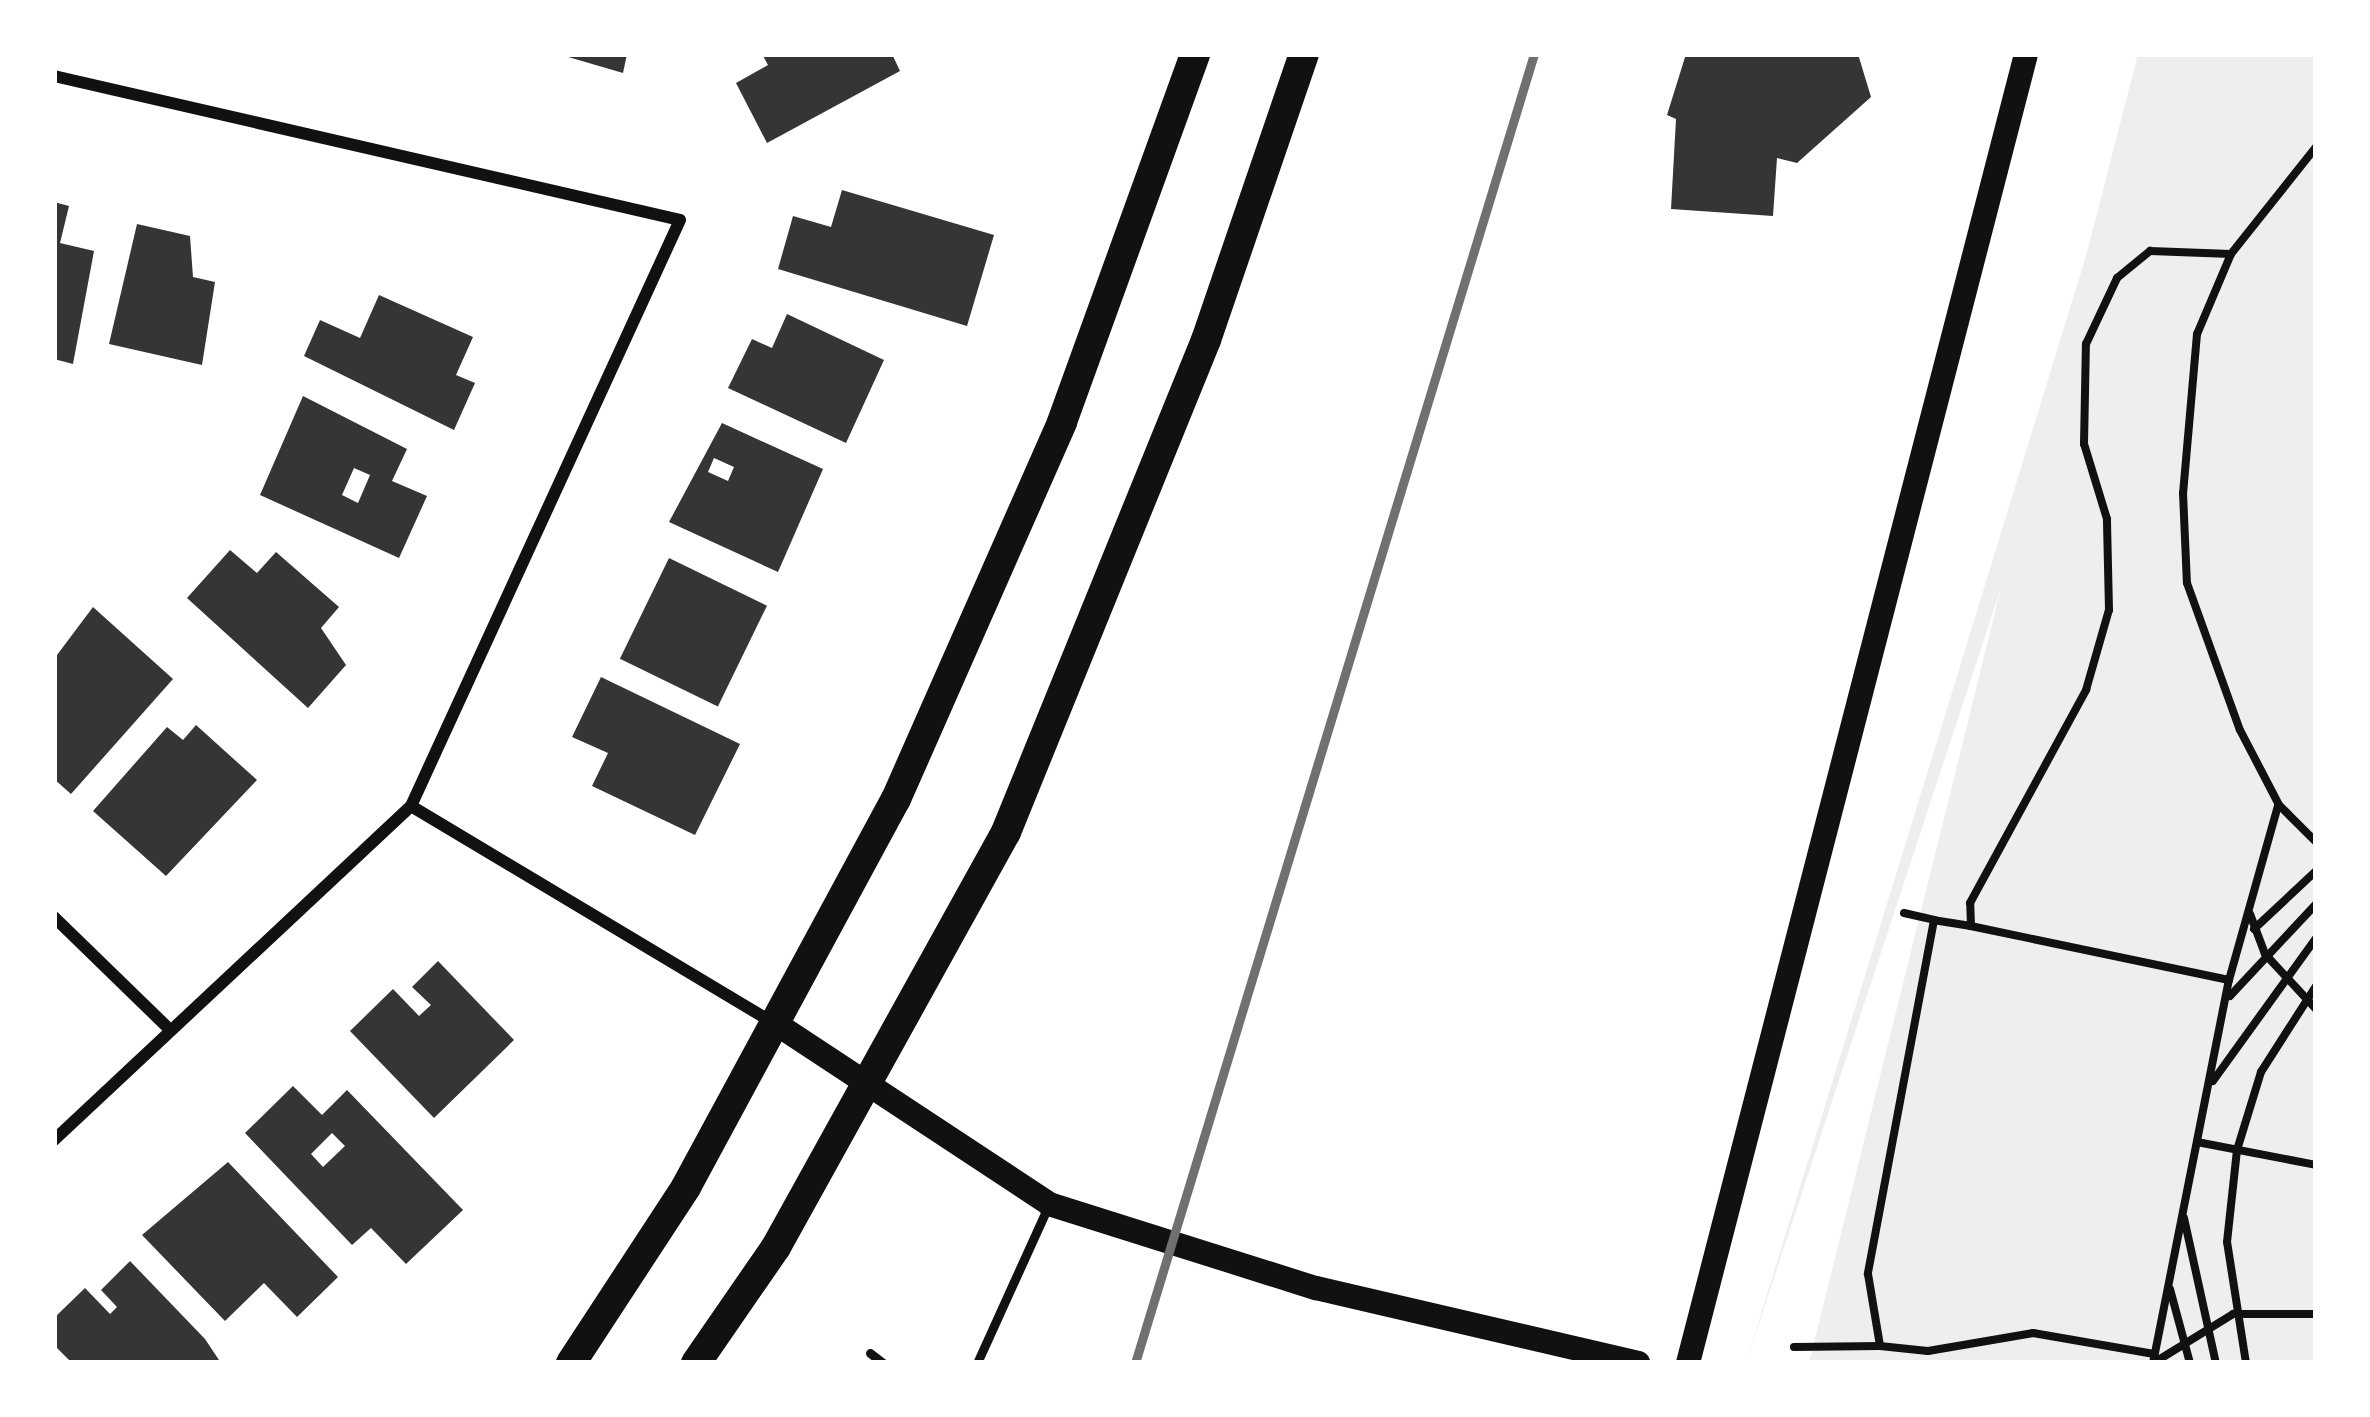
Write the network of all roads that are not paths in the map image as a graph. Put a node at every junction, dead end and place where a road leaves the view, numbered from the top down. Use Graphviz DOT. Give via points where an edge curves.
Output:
graph roads {
  1 [pos="1195,54"];
  2 [pos="1304,54"];
  3 [pos="2026,54"];
  4 [pos="54,76"];
  5 [pos="411,806"];
  6 [pos="54,917"];
  7 [pos="775,1023"];
  8 [pos="166,1026"];
  9 [pos="868,1086"];
  10 [pos="54,1140"];
  11 [pos="1048,1204"];
  12 [pos="870,1353"];
  13 [pos="571,1363"];
  14 [pos="696,1363"];
  15 [pos="883,1363"];
  16 [pos="977,1363"];
  17 [pos="1638,1363"];
  18 [pos="1688,1363"];
  1 -- 7 [label="main road" via="996,582"];
  2 -- 9 [label="main road" via="1103,603 1006,832"];
  3 -- 18 [label="main road"];
  4 -- 5 [label="street" via="680,220"];
  5 -- 7 [label="street"];
  5 -- 8 [label="street"];
  6 -- 8 [label="street"];
  7 -- 9 [label="main road"];
  7 -- 13 [label="main road"];
  8 -- 10 [label="street"];
  9 -- 11 [label="main road"];
  9 -- 14 [label="main road"];
  11 -- 16 [label="lane"];
  11 -- 17 [label="main road" via="1316,1288"];
  12 -- 15 [label="lane"];
}
